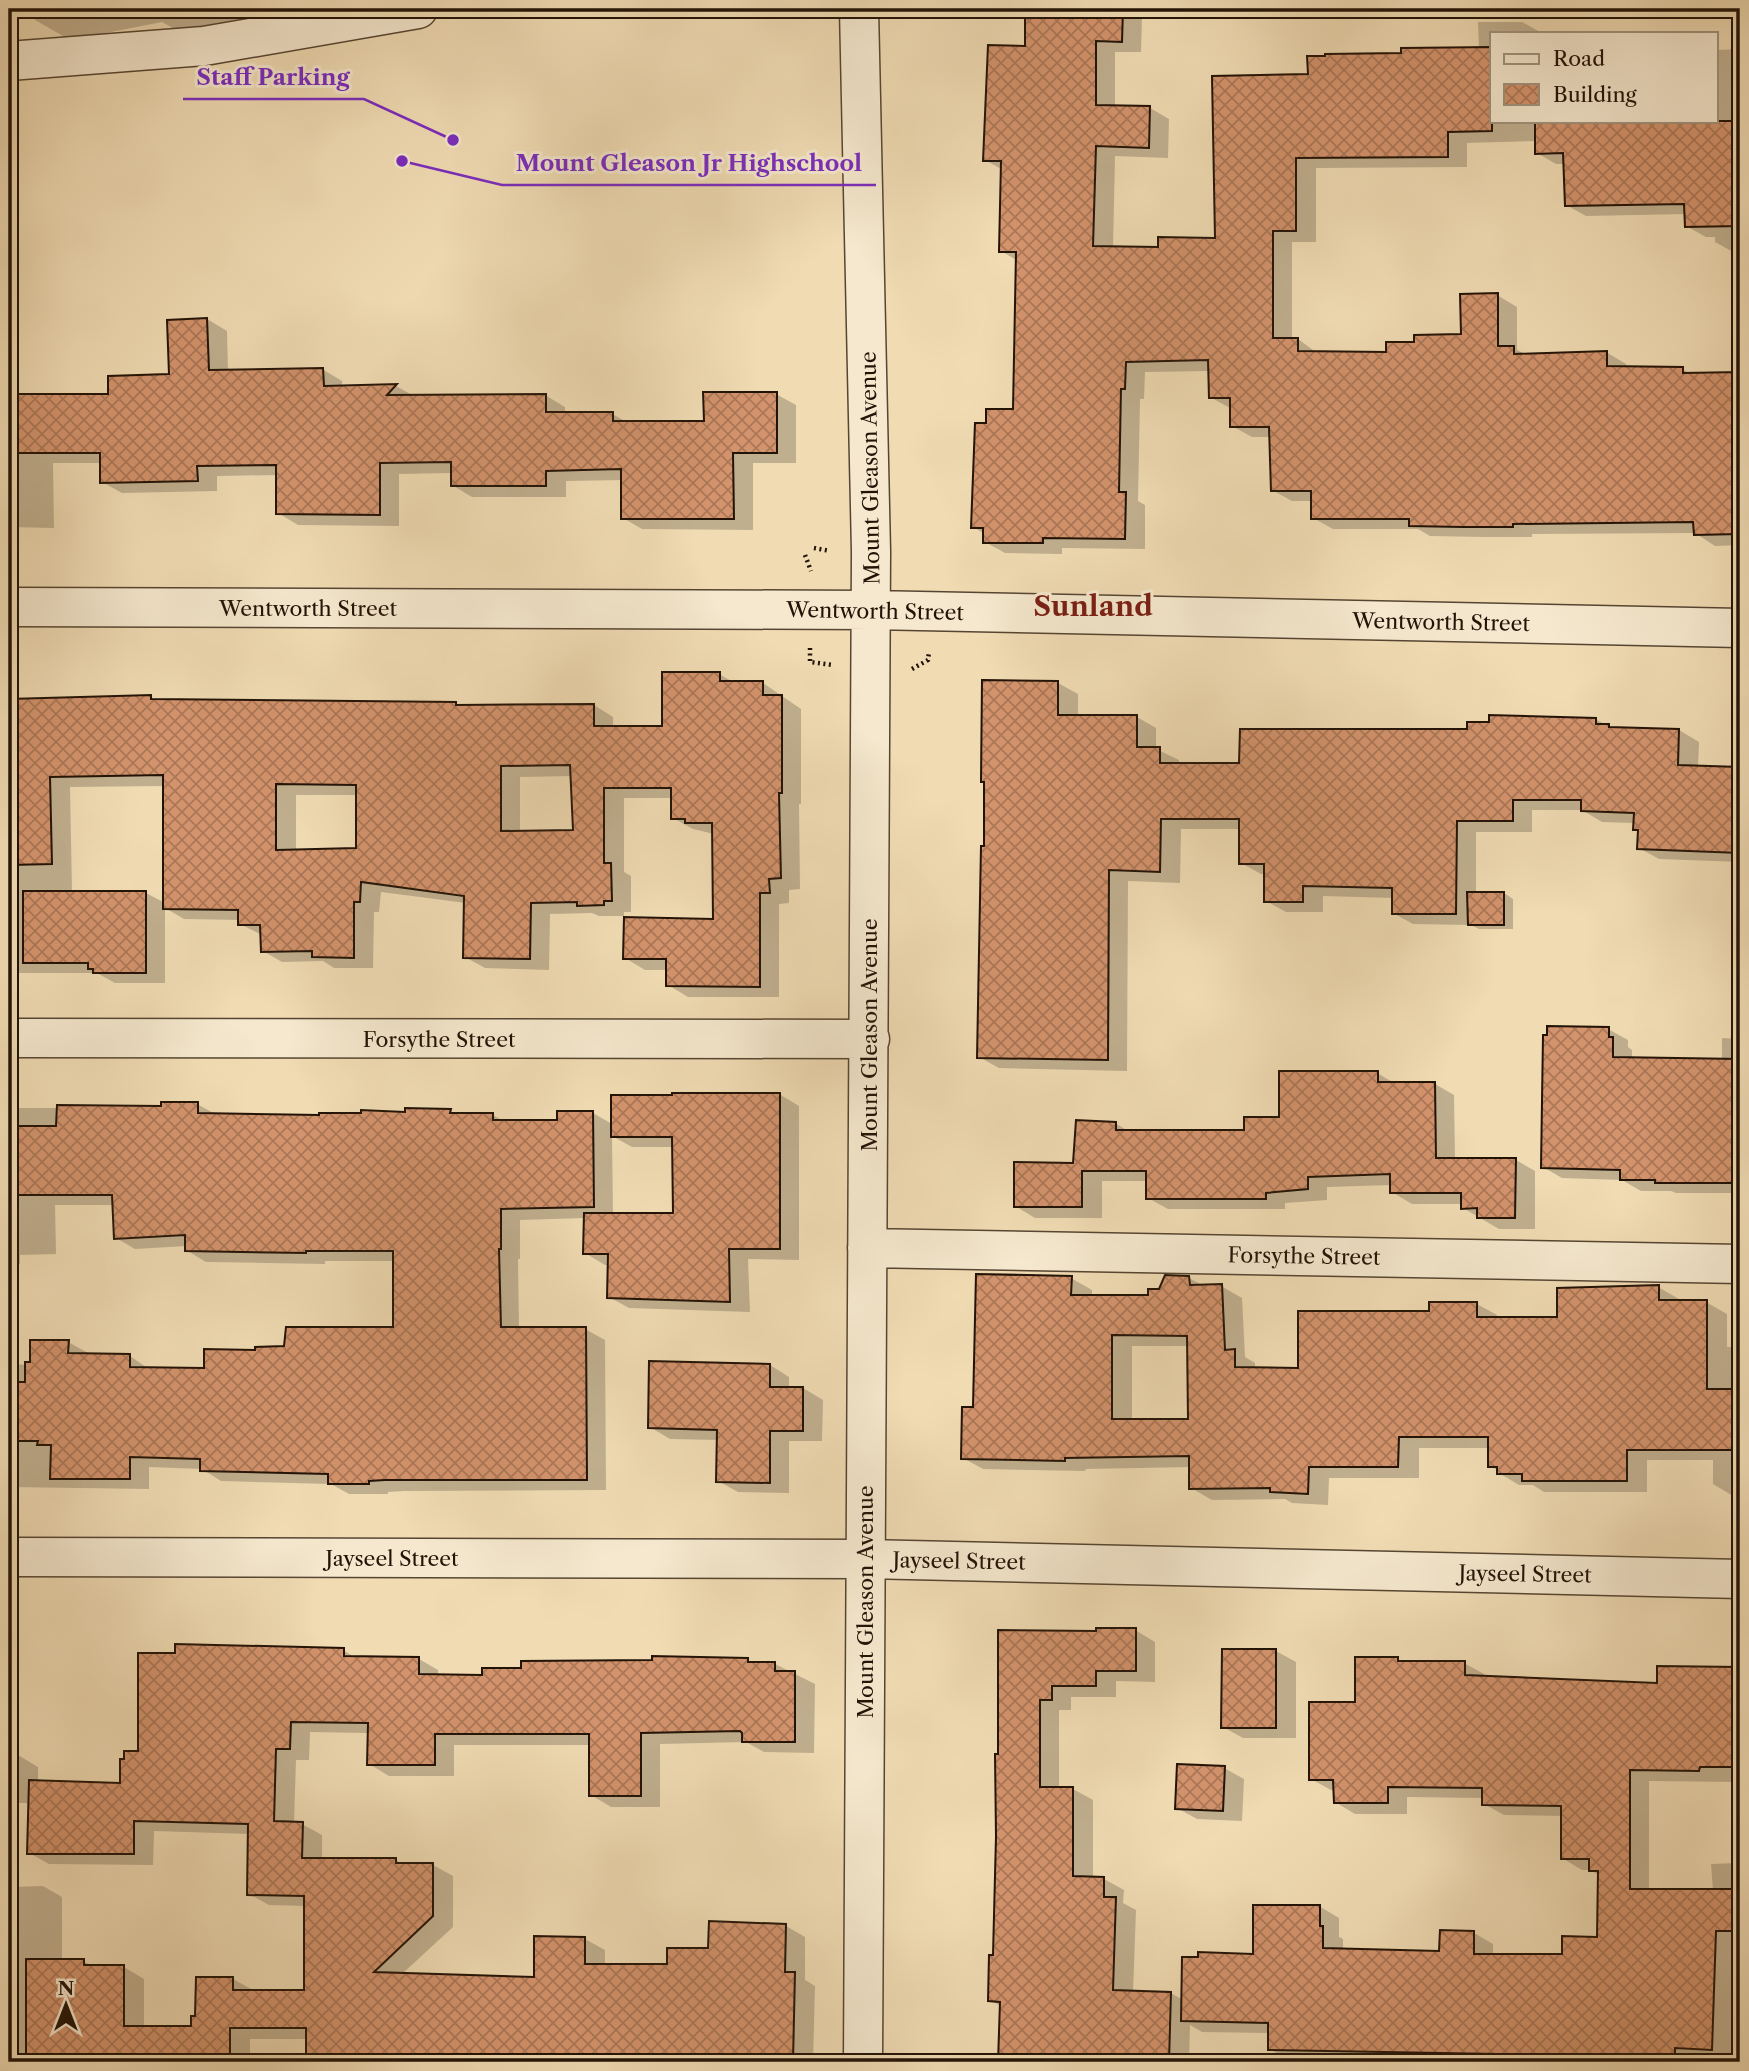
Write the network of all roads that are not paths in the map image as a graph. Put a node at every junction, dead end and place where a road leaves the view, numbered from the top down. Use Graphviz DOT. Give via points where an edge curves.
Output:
graph roads {
  1 [pos="418,9"];
  2 [pos="859,9"];
  3 [pos="9,61"];
  4 [pos="9,607"];
  5 [pos="872,610"];
  6 [pos="1740,628"];
  7 [pos="9,1038"];
  8 [pos="870,1039"];
  9 [pos="867,1248"];
  10 [pos="1740,1264"];
  11 [pos="9,1557"];
  12 [pos="865,1559"];
  13 [pos="1740,1578"];
  14 [pos="863,2062"];
  1 -- 3 [label="street" via="204,46"];
  2 -- 5 [label="street, Mount Gleason Avenue"];
  4 -- 5 [label="street, Wentworth Street"];
  5 -- 6 [label="street, Wentworth Street"];
  5 -- 8 [label="street, Mount Gleason Avenue"];
  7 -- 8 [label="street, Forsythe Street"];
  8 -- 9 [label="street, Mount Gleason Avenue"];
  9 -- 10 [label="street, Forsythe Street"];
  9 -- 12 [label="street, Mount Gleason Avenue"];
  11 -- 12 [label="street, Jayseel Street"];
  12 -- 13 [label="street, Jayseel Street"];
  12 -- 14 [label="street, Mount Gleason Avenue"];
}
